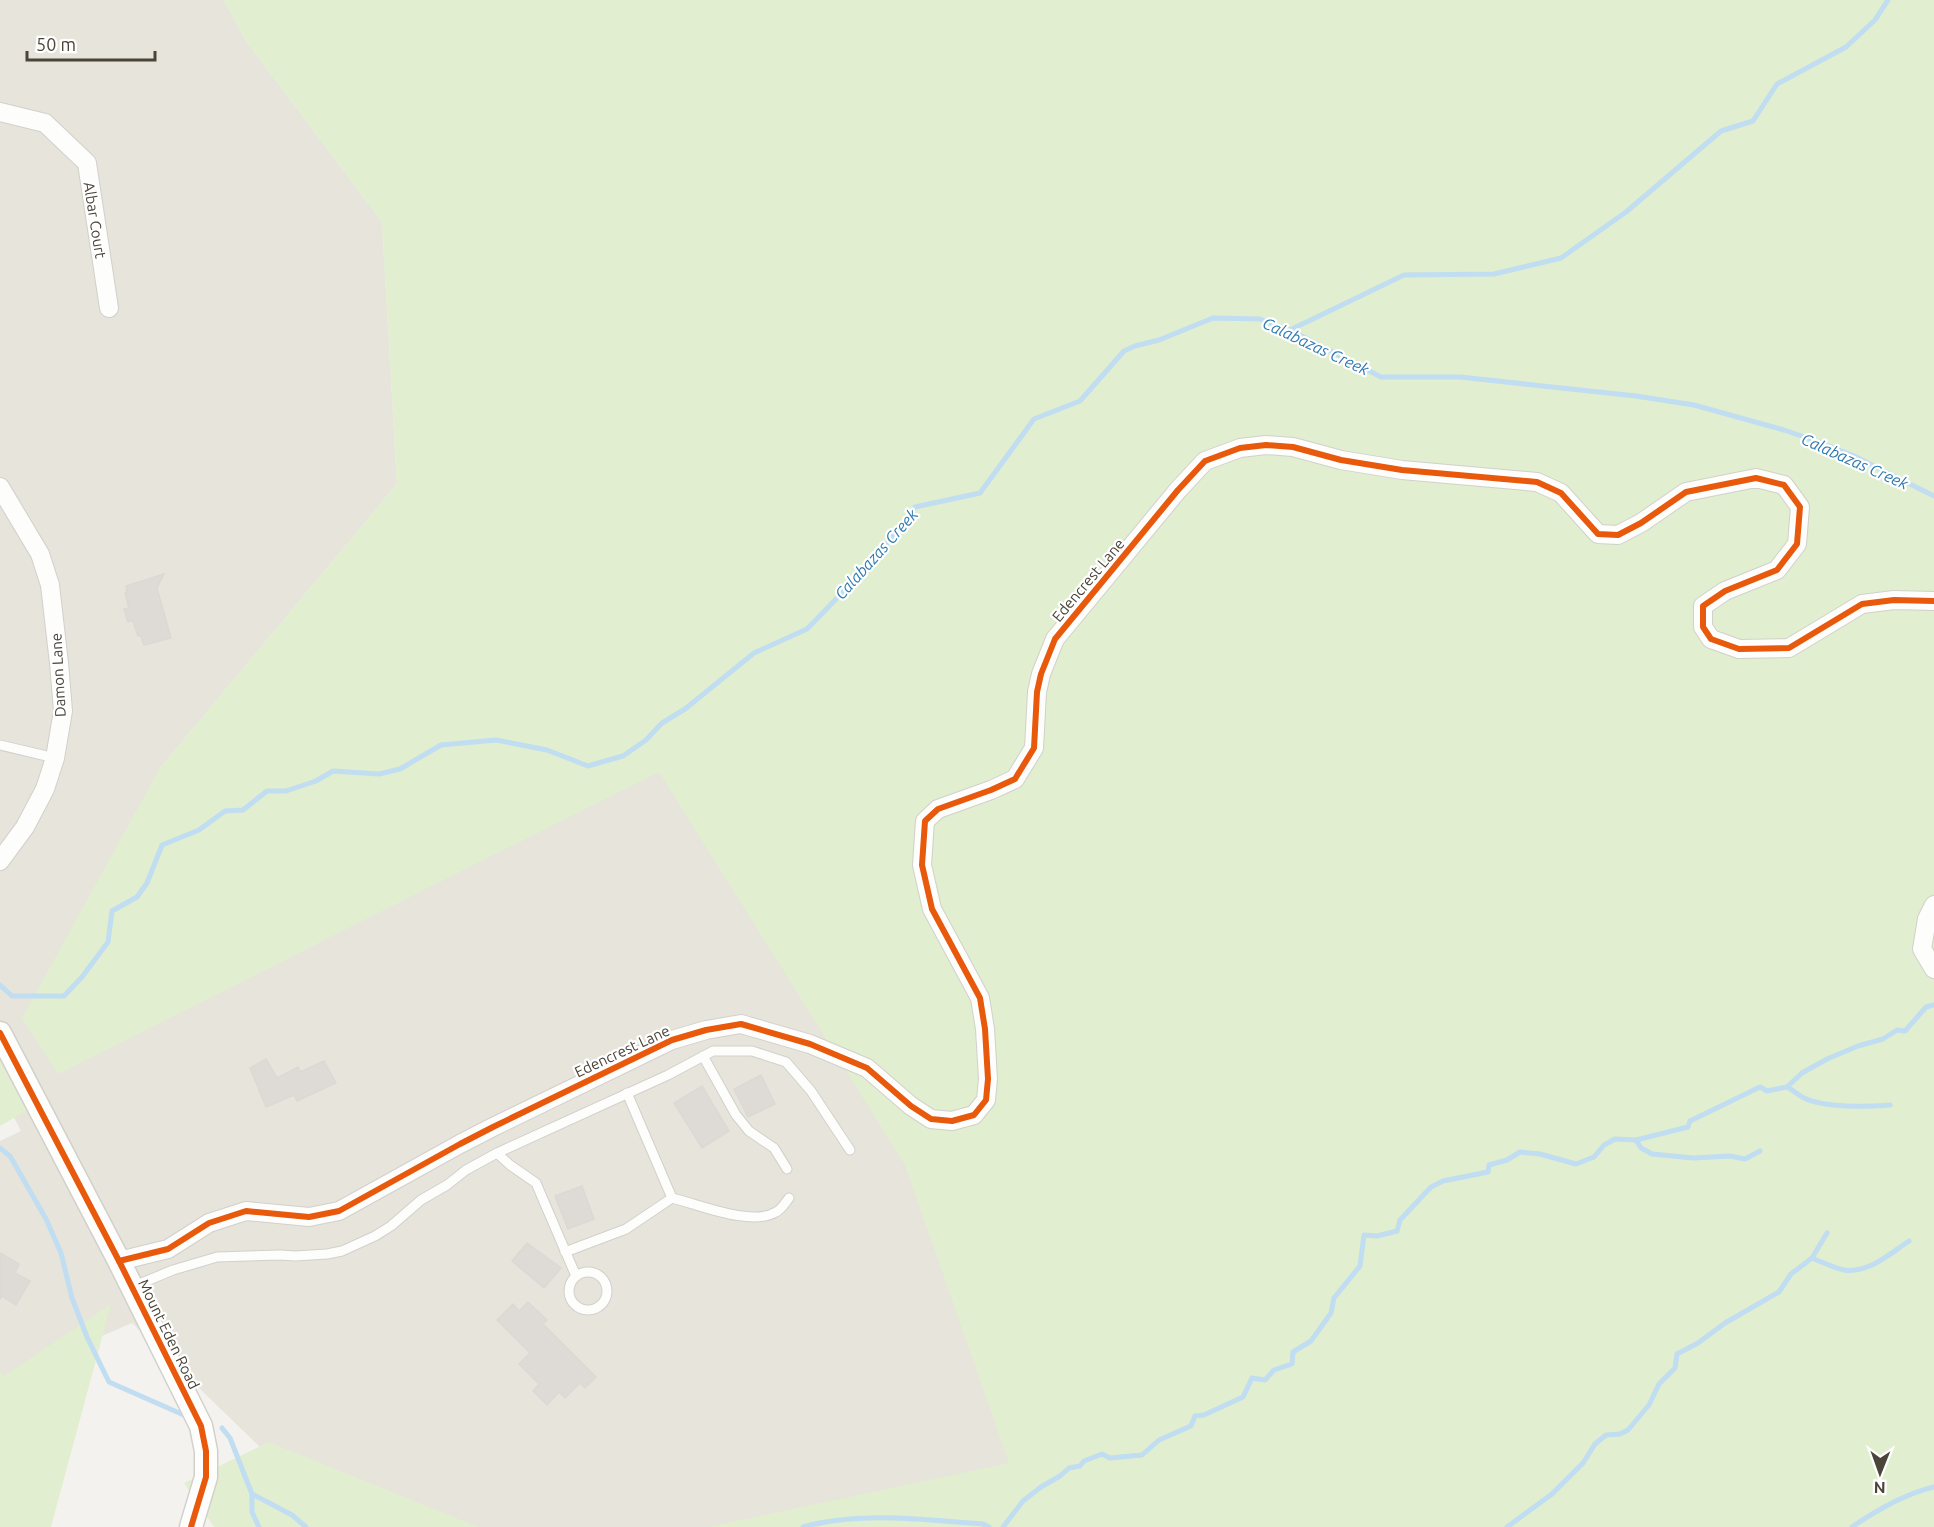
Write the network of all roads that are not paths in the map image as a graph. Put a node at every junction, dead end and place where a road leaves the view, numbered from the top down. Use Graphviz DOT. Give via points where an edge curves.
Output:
graph roads {
  1 [pos="0,112"];
  2 [pos="109,308"];
  3 [pos="0,487"];
  4 [pos="1934,601"];
  5 [pos="0,746"];
  6 [pos="55,758"];
  7 [pos="2,851"];
  8 [pos="1934,905"];
  9 [pos="1934,969"];
  10 [pos="0,1033"];
  11 [pos="703,1056"];
  12 [pos="627,1093"];
  13 [pos="850,1150"];
  14 [pos="497,1153"];
  15 [pos="787,1169"];
  16 [pos="672,1198"];
  17 [pos="789,1198"];
  18 [pos="565,1252"];
  19 [pos="119,1261"];
  20 [pos="576,1276"];
  21 [pos="132,1287"];
  22 [pos="191,1527"];
  1 -- 2 [label="street, Albar Court" via="45,123 87,163"];
  3 -- 6 [label="street, Damon Lane" via="40,554 50,585 63,711"];
  4 -- 19 [label="street, Edencrest Lane" via="1862,604 1789,648 1739,649 1711,639 1703,627 1703,606 1725,591 1777,570 1797,544 1800,507 1784,485 1756,478 1686,492 1618,535 1598,534 1561,493 1537,482 1402,470 1293,447 1240,448 1205,461 1055,639 1037,692 1034,748 1015,779 938,809 925,822 922,865 932,909 980,998 988,1079 986,1100 974,1115 952,1121 931,1119 867,1068 810,1044 741,1024 672,1040 493,1127 339,1211 309,1217 246,1211 209,1223 168,1249"];
  5 -- 6 [label="lane"];
  6 -- 7 [label="street, Damon Lane" via="45,789 25,827"];
  8 -- 9 [label="street" via="1927,919 1923,950"];
  10 -- 19 [label="street, Mount Eden Road"];
  11 -- 12 [label="lane"];
  11 -- 13 [label="lane" via="713,1051 752,1051 786,1062 811,1091"];
  11 -- 15 [label="lane" via="736,1115 749,1131 774,1148"];
  12 -- 14 [label="lane"];
  12 -- 16 [label="lane"];
  14 -- 18 [label="lane" via="536,1183"];
  14 -- 21 [label="lane" via="421,1200 391,1226 342,1251 217,1257"];
  16 -- 17 [label="lane" via="761,1217 777,1212"];
  16 -- 18 [label="lane" via="626,1229"];
  18 -- 20 [label="lane"];
  19 -- 21 [label="street, Mount Eden Road"];
  20 -- 20 [label="lane" via="569,1287 571,1300 579,1308 598,1307 605,1298 603,1280 587,1272"];
  21 -- 22 [label="street, Mount Eden Road" via="201,1426 206,1477"];
}
